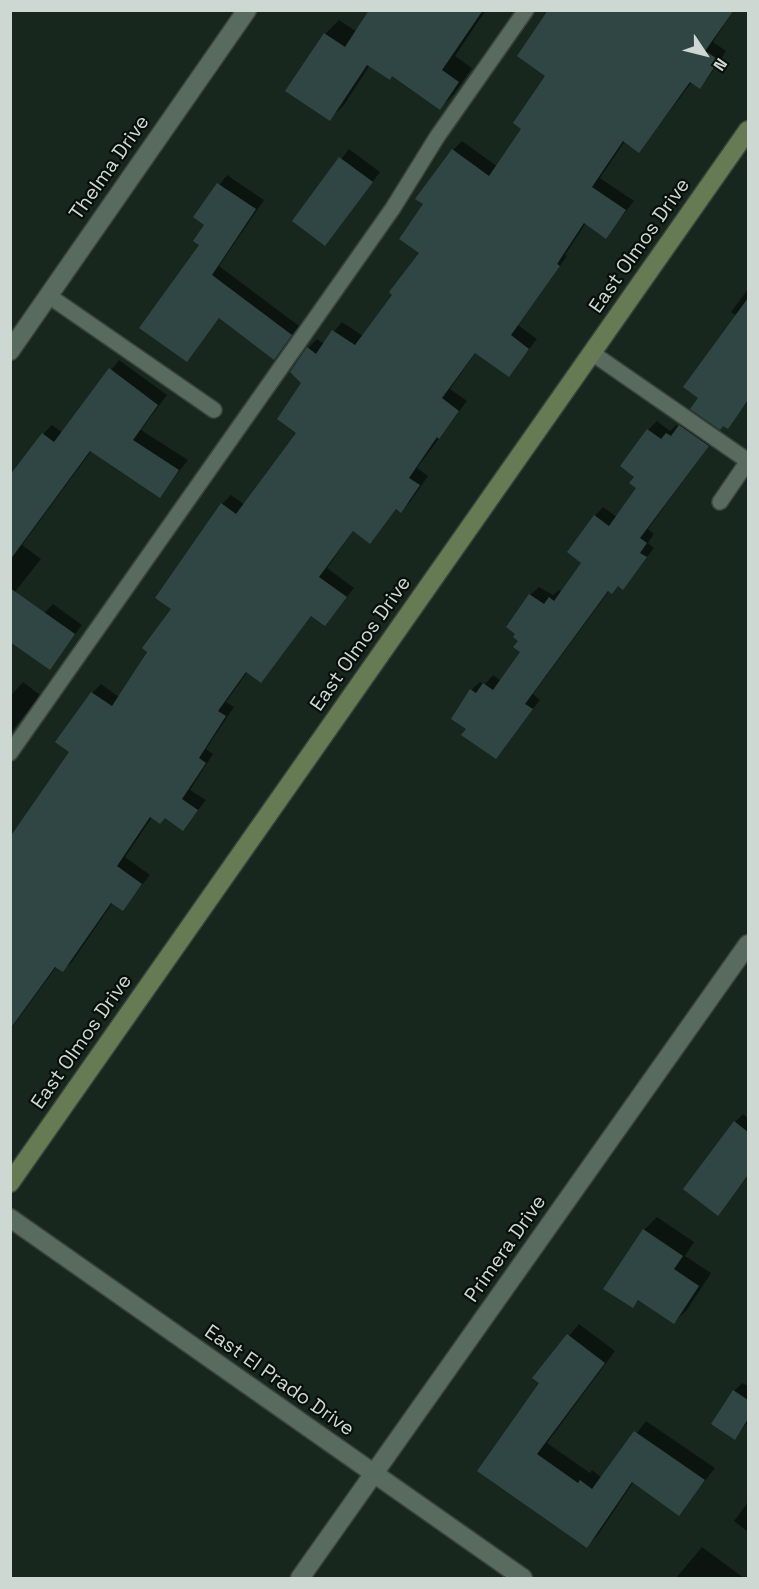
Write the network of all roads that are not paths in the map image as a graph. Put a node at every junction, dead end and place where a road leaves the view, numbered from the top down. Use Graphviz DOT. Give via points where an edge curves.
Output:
graph roads {
  1 [pos="247,10"];
  2 [pos="526,10"];
  3 [pos="748,130"];
  4 [pos="49,296"];
  5 [pos="10,351"];
  6 [pos="592,353"];
  7 [pos="214,410"];
  8 [pos="748,461"];
  9 [pos="720,502"];
  10 [pos="10,753"];
  11 [pos="748,944"];
  12 [pos="10,1183"];
  13 [pos="10,1218"];
  14 [pos="374,1476"];
  15 [pos="300,1578"];
  16 [pos="523,1578"];
  1 -- 4 [label="street, Thelma Drive"];
  2 -- 10 [label="lane" via="437,137 393,208"];
  3 -- 6 [label="street, East Olmos Drive"];
  4 -- 5 [label="street, Thelma Drive"];
  4 -- 7 [label="lane"];
  6 -- 8 [label="lane"];
  6 -- 12 [label="street, East Olmos Drive"];
  8 -- 9 [label="lane"];
  11 -- 14 [label="street, Primera Drive"];
  13 -- 14 [label="street, East El Prado Drive"];
  14 -- 15 [label="street, Primera Drive"];
  14 -- 16 [label="street, East El Prado Drive"];
}
